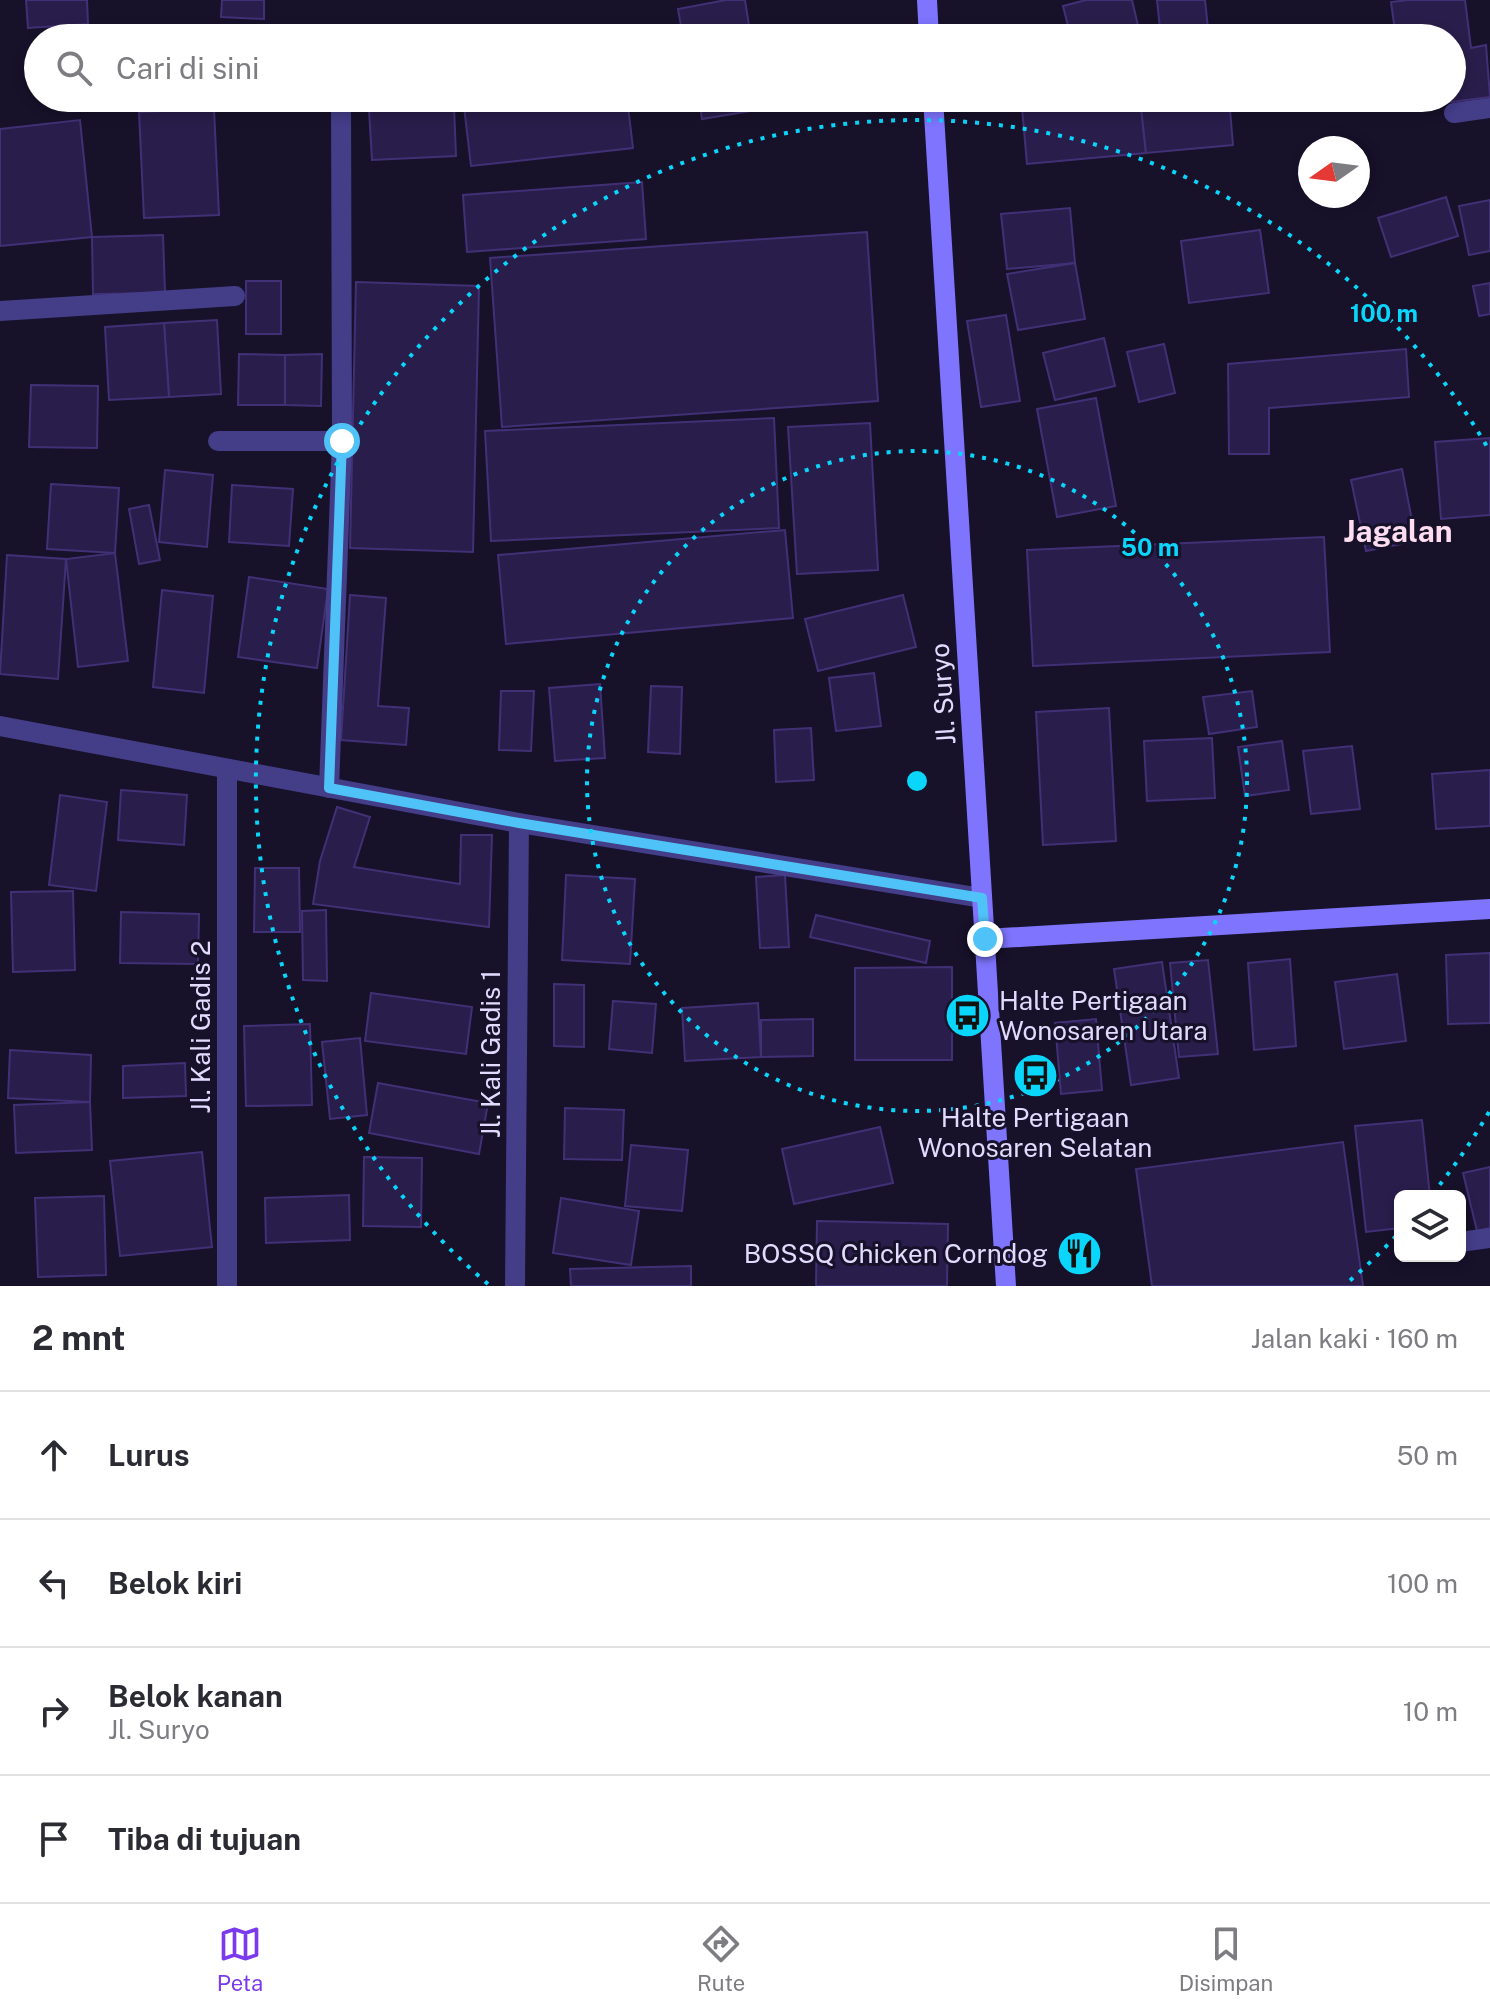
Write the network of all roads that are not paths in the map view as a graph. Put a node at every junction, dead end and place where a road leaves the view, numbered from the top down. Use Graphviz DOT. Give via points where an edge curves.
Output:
graph roads {
  1 [pos="927,0"];
  2 [pos="928,24"];
  3 [pos="1490,108"];
  4 [pos="1466,111"];
  5 [pos="341,112"];
  6 [pos="934,112"];
  7 [pos="1461,112"];
  8 [pos="1454,113"];
  9 [pos="235,296"];
  10 [pos="0,311"];
  11 [pos="218,441"];
  12 [pos="342,441"];
  13 [pos="0,726"];
  14 [pos="227,769"];
  15 [pos="329,788"];
  16 [pos="519,823"];
  17 [pos="982,898"];
  18 [pos="1490,909"];
  19 [pos="985,939"];
  20 [pos="1490,1238"];
  21 [pos="1466,1241"];
  22 [pos="227,1286"];
  23 [pos="515,1286"];
  24 [pos="1006,1286"];
  1 -- 2 [label="main road"];
  3 -- 4 [label="street"];
  5 -- 12 [label="street"];
  6 -- 17 [label="main road, Jl. Suryo"];
  7 -- 8 [label="street"];
  9 -- 10 [label="street"];
  11 -- 12 [label="street"];
  12 -- 15 [label="street"];
  13 -- 14 [label="street"];
  14 -- 15 [label="street"];
  14 -- 22 [label="street, Jl. Kali Gadis 2"];
  15 -- 16 [label="street"];
  16 -- 17 [label="street"];
  16 -- 23 [label="street, Jl. Kali Gadis 1"];
  17 -- 19 [label="main road, Jl. Suryo"];
  18 -- 19 [label="main road"];
  19 -- 24 [label="main road, Jl. Suryo"];
  20 -- 21 [label="street"];
}
